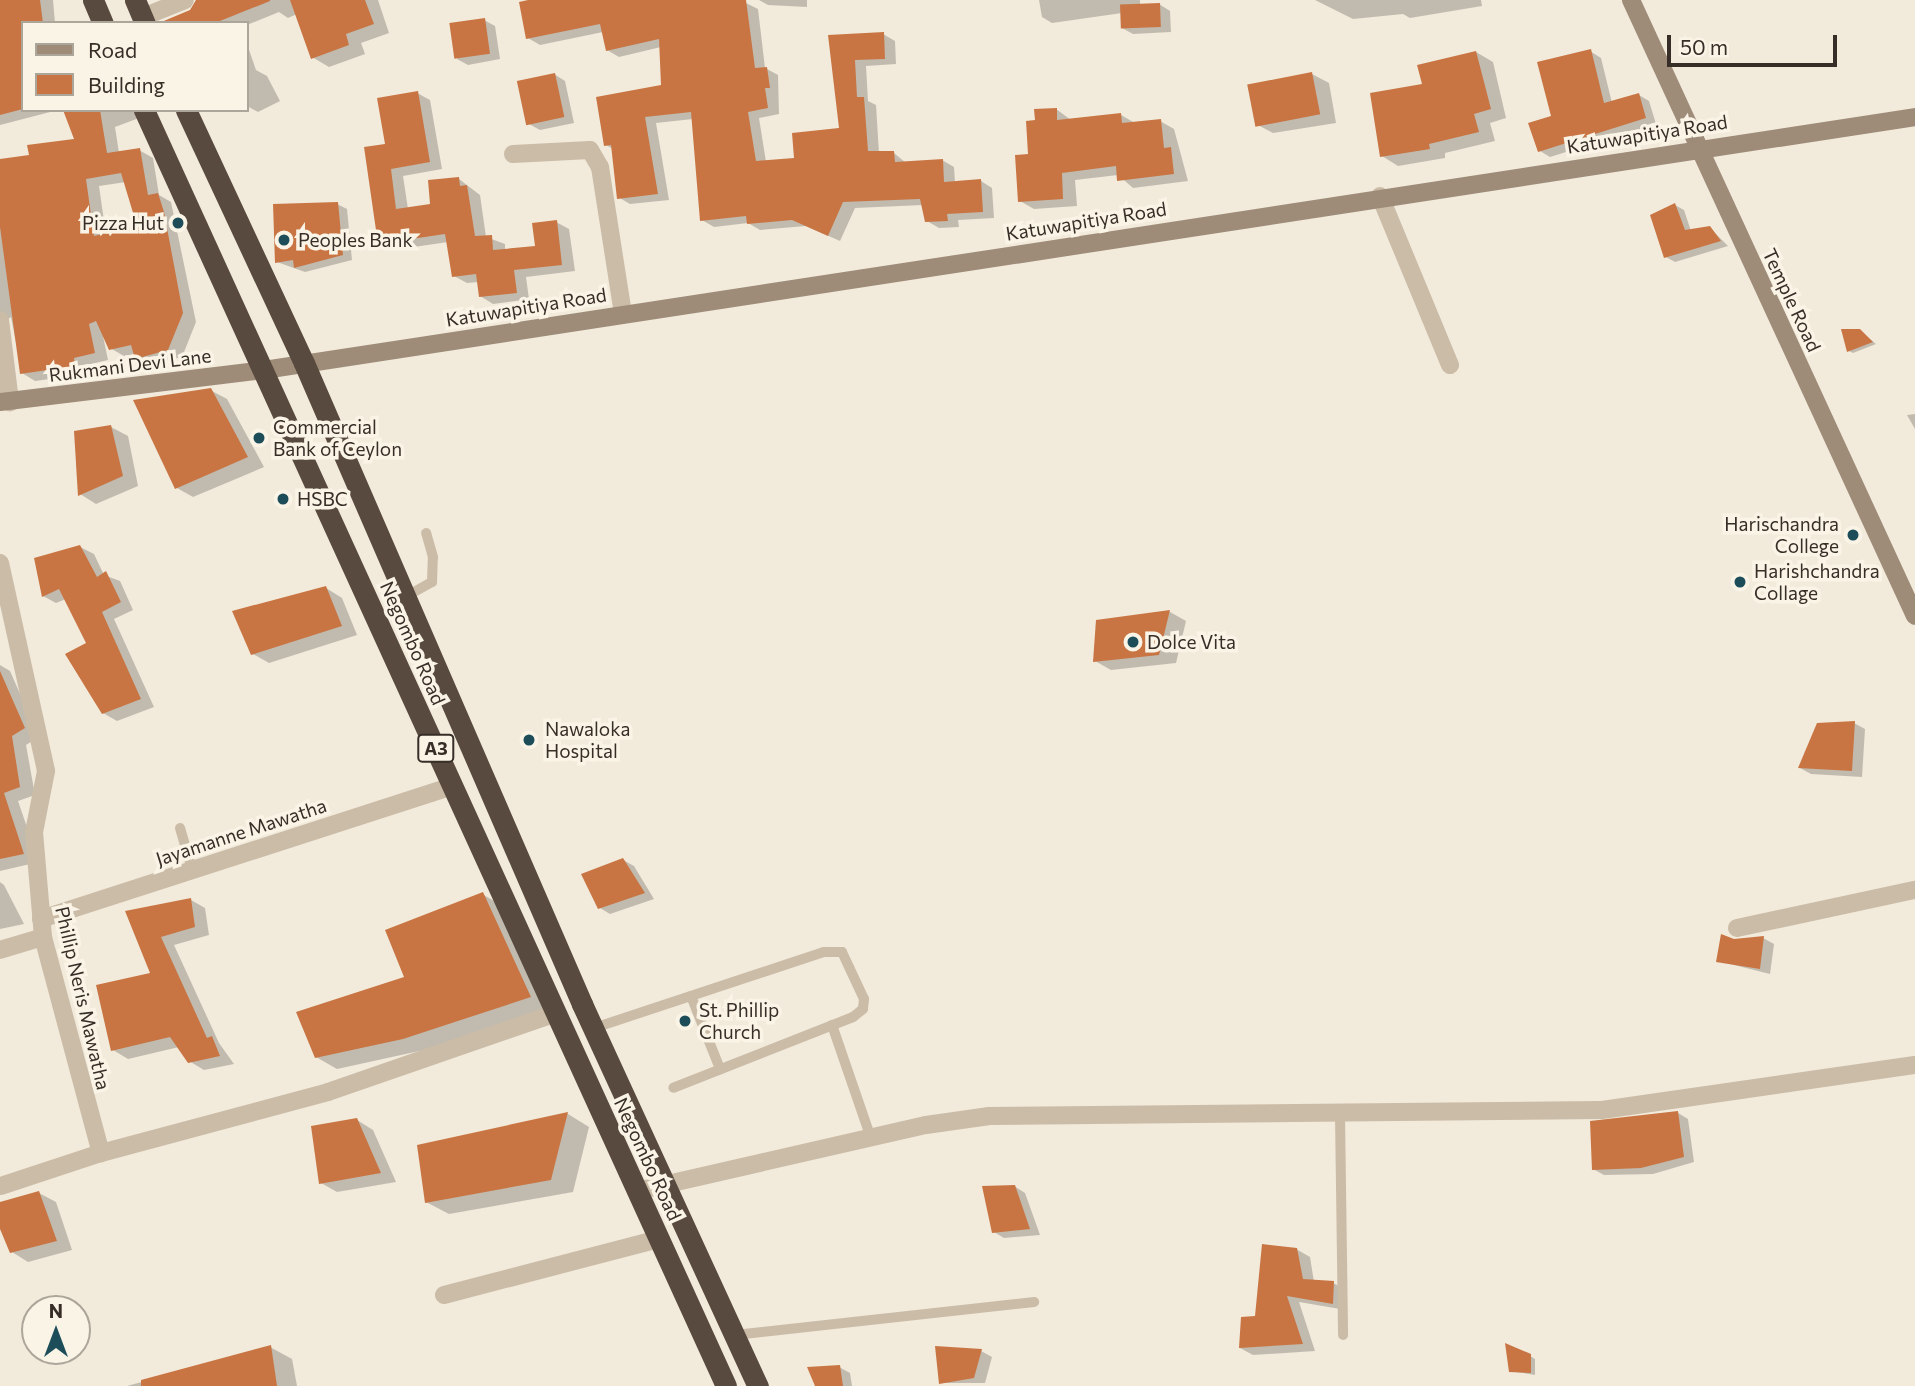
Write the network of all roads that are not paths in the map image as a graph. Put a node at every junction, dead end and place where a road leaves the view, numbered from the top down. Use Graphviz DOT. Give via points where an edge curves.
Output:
graph roads {
  1 [pos="93,0"];
  2 [pos="185,0"];
  3 [pos="1632,0"];
  4 [pos="141,13"];
  5 [pos="102,21"];
  6 [pos="145,112"];
  7 [pos="187,112"];
  8 [pos="1915,117"];
  9 [pos="1698,147"];
  10 [pos="513,154"];
  11 [pos="1380,196"];
  12 [pos="624,314"];
  13 [pos="0,320"];
  14 [pos="304,363"];
  15 [pos="1450,365"];
  16 [pos="264,369"];
  17 [pos="5,402"];
  18 [pos="426,533"];
  19 [pos="0,563"];
  20 [pos="405,597"];
  21 [pos="1915,616"];
  22 [pos="453,786"];
  23 [pos="180,828"];
  24 [pos="192,869"];
  25 [pos="1915,890"];
  26 [pos="42,928"];
  27 [pos="1737,928"];
  28 [pos="0,950"];
  29 [pos="691,996"];
  30 [pos="556,1013"];
  31 [pos="832,1026"];
  32 [pos="594,1028"];
  33 [pos="1915,1065"];
  34 [pos="720,1069"];
  35 [pos="673,1088"];
  36 [pos="1340,1115"];
  37 [pos="871,1138"];
  38 [pos="101,1153"];
  39 [pos="666,1183"];
  40 [pos="1,1186"];
  41 [pos="637,1191"];
  42 [pos="659,1239"];
  43 [pos="444,1295"];
  44 [pos="1034,1302"];
  45 [pos="735,1335"];
  46 [pos="1343,1335"];
  47 [pos="726,1386"];
  48 [pos="758,1386"];
  1 -- 5 [label="highway"];
  2 -- 4 [label="street"];
  3 -- 9 [label="street, Temple Road"];
  6 -- 16 [label="highway, Negombo Road / A3"];
  7 -- 14 [label="highway, Negombo Road / A3"];
  8 -- 9 [label="street, Katuwapitiya Road"];
  9 -- 11 [label="street, Katuwapitiya Road"];
  9 -- 21 [label="street, Temple Road"];
  10 -- 12 [label="street" via="590,150 600,167"];
  11 -- 12 [label="street, Katuwapitiya Road"];
  11 -- 15 [label="street"];
  12 -- 14 [label="street, Katuwapitiya Road"];
  13 -- 17 [label="street"];
  14 -- 16 [label="street, Katuwapitiya Road"];
  14 -- 20 [label="highway, Negombo Road / A3"];
  16 -- 17 [label="street, Rukmani Devi Lane"];
  16 -- 22 [label="highway, Negombo Road / A3"];
  18 -- 20 [label="lane" via="433,557 432,582"];
  19 -- 26 [label="street, Phillip Neris Mawatha" via="46,771 34,832"];
  20 -- 32 [label="highway, Negombo Road / A3"];
  22 -- 24 [label="street, Jayamanne Mawatha"];
  22 -- 30 [label="highway, Negombo Road / A3"];
  23 -- 24 [label="lane"];
  24 -- 26 [label="street, Jayamanne Mawatha"];
  25 -- 27 [label="street"];
  26 -- 28 [label="street, Jayamanne Mawatha"];
  26 -- 38 [label="street, Phillip Neris Mawatha"];
  29 -- 31 [label="lane" via="836,950 842,952 864,999 863,1009"];
  29 -- 32 [label="lane"];
  29 -- 34 [label="lane"];
  30 -- 38 [label="street" via="328,1092"];
  30 -- 41 [label="highway, Negombo Road / A3"];
  31 -- 34 [label="lane"];
  31 -- 37 [label="lane"];
  32 -- 39 [label="highway, Negombo Road / A3"];
  33 -- 36 [label="street" via="1602,1110"];
  34 -- 35 [label="lane"];
  36 -- 37 [label="street" via="989,1116"];
  36 -- 46 [label="lane"];
  37 -- 39 [label="street"];
  38 -- 40 [label="street"];
  39 -- 41 [label="street"];
  39 -- 45 [label="highway, Negombo Road / A3"];
  41 -- 42 [label="highway, Negombo Road / A3"];
  42 -- 43 [label="street"];
  42 -- 47 [label="highway, Negombo Road / A3"];
  44 -- 45 [label="lane"];
  45 -- 48 [label="highway, Negombo Road / A3"];
}
